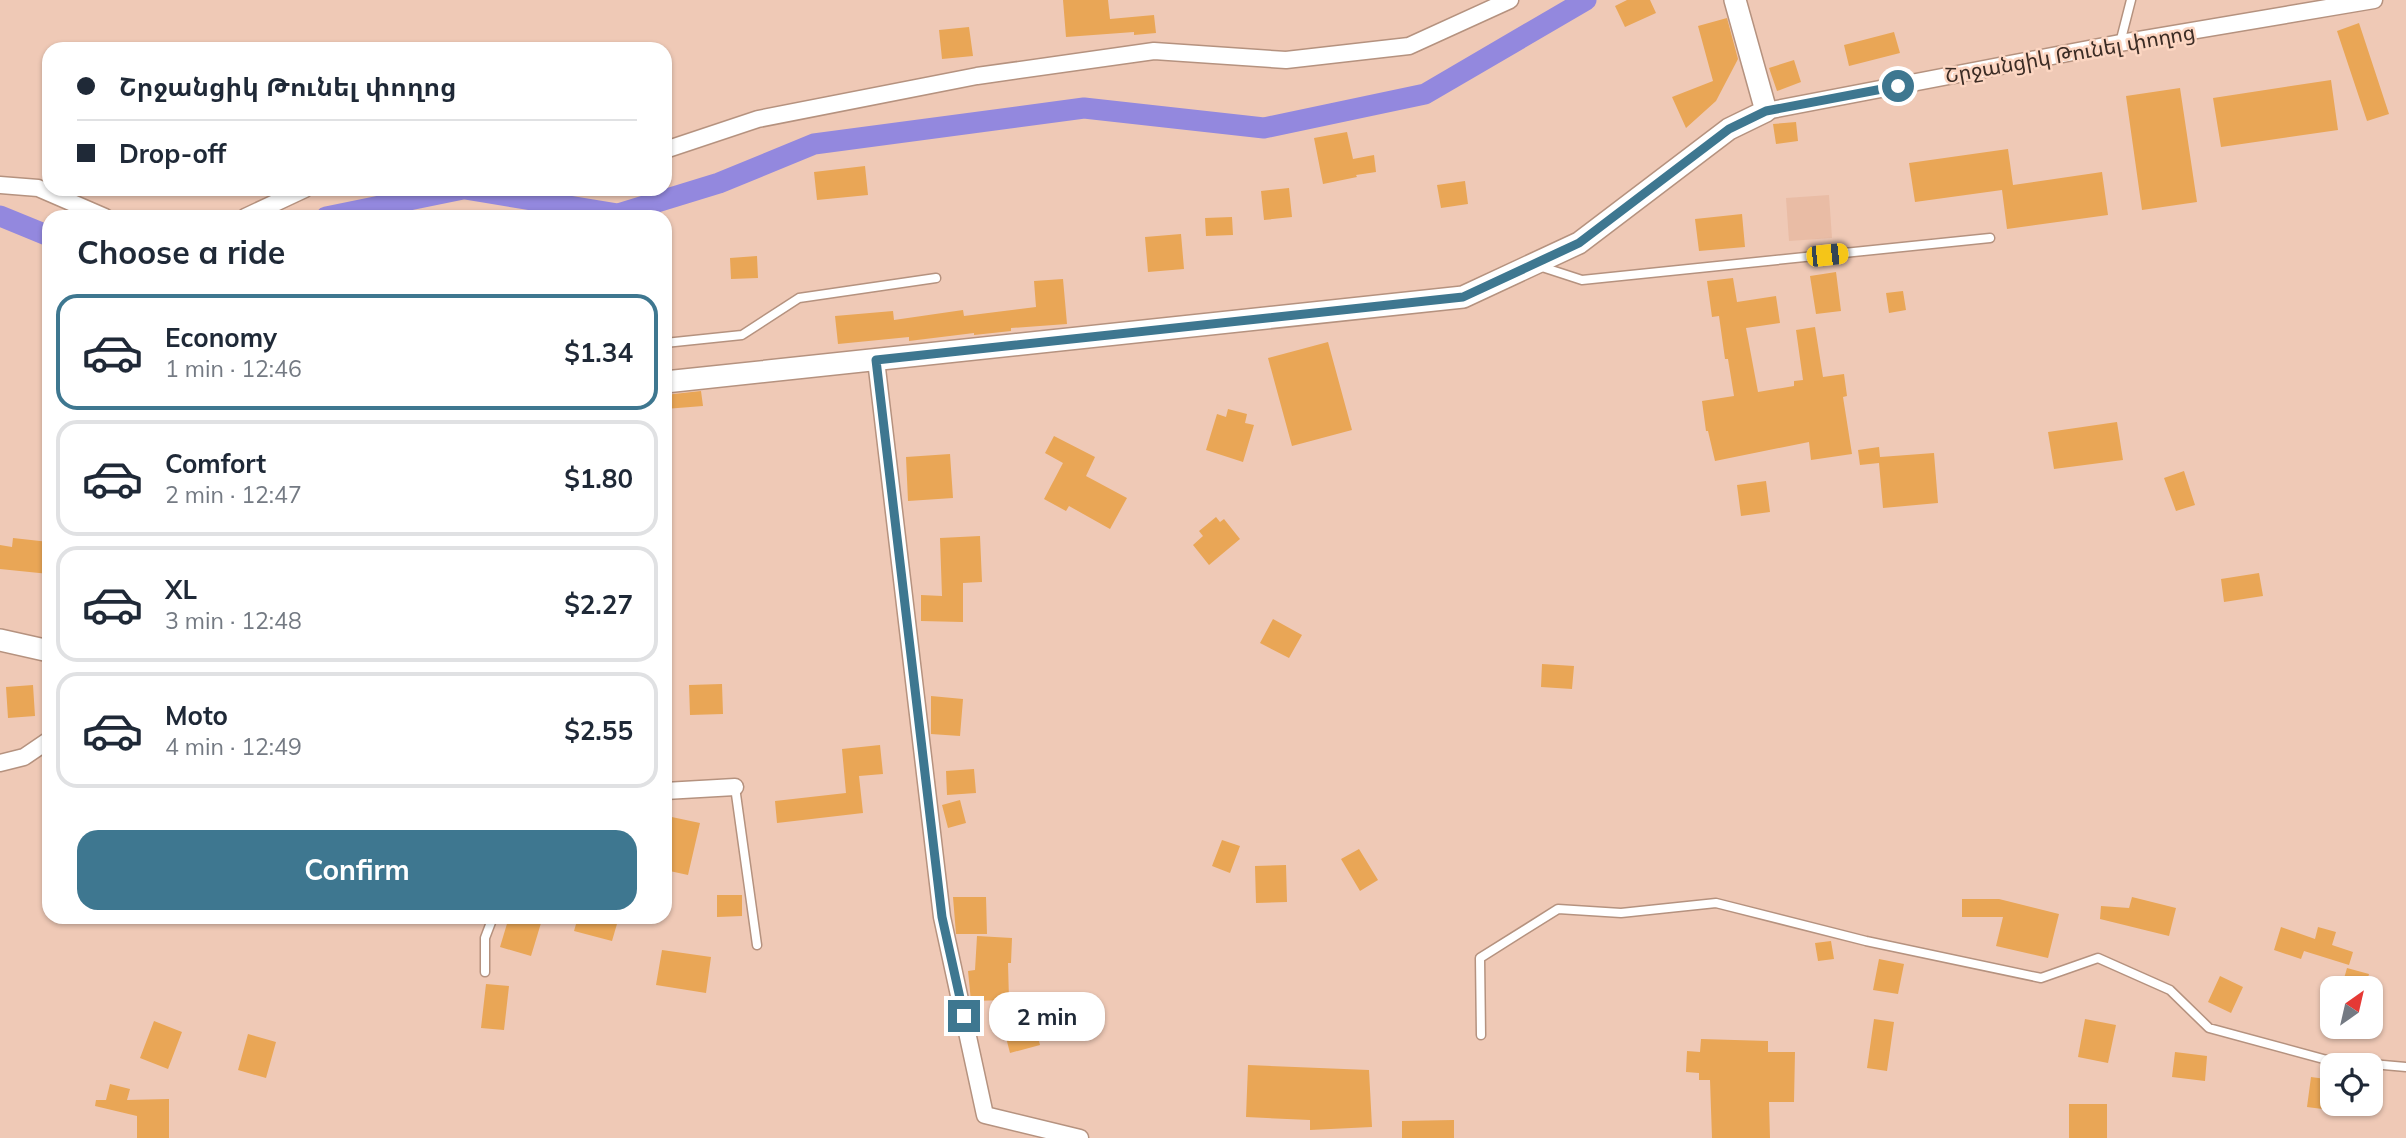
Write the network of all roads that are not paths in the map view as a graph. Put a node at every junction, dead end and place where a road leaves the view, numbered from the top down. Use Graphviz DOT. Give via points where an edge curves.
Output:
graph roads {
  1 [pos="1510,0"];
  2 [pos="1735,0"];
  3 [pos="2131,0"];
  4 [pos="2374,0"];
  5 [pos="2120,43"];
  6 [pos="1766,111"];
  7 [pos="672,148"];
  8 [pos="0,184"];
  9 [pos="42,190"];
  10 [pos="56,196"];
  11 [pos="290,196"];
  12 [pos="89,210"];
  13 [pos="260,210"];
  14 [pos="1990,238"];
  15 [pos="1533,264"];
  16 [pos="936,278"];
  17 [pos="672,342"];
  18 [pos="876,360"];
  19 [pos="672,381"];
  20 [pos="0,640"];
  21 [pos="42,649"];
  22 [pos="42,745"];
  23 [pos="0,763"];
  24 [pos="735,787"];
  25 [pos="672,792"];
  26 [pos="490,924"];
  27 [pos="757,946"];
  28 [pos="485,972"];
  29 [pos="1481,1035"];
  30 [pos="2406,1067"];
  31 [pos="1080,1138"];
  1 -- 7 [label="street" via="1409,46 1286,60 1154,51 977,76 758,119"];
  2 -- 6 [label="street"];
  3 -- 5 [label="lane"];
  4 -- 5 [label="street, Շրջանցիկ Թունել փողոց"];
  5 -- 6 [label="street, Շրջանցիկ Թունել փողոց"];
  6 -- 15 [label="street, Շրջանցիկ Թունել փողոց" via="1729,129 1579,243"];
  8 -- 9 [label="street"];
  10 -- 12 [label="street"];
  11 -- 13 [label="street"];
  14 -- 15 [label="lane" via="1581,281"];
  15 -- 18 [label="street, Շրջանցիկ Թունել փողոց" via="1463,297"];
  16 -- 17 [label="lane" via="799,298 742,335"];
  18 -- 19 [label="street, Շրջանցիկ Թունել փողոց"];
  18 -- 31 [label="street" via="942,917 985,1115"];
  20 -- 21 [label="street"];
  22 -- 23 [label="street" via="24,757"];
  24 -- 25 [label="street"];
  24 -- 27 [label="lane"];
  26 -- 28 [label="lane" via="485,938"];
  29 -- 30 [label="lane" via="1480,958 1558,909 1621,913 1716,903 2040,978 2098,958 2170,990 2209,1028 2327,1060"];
}
